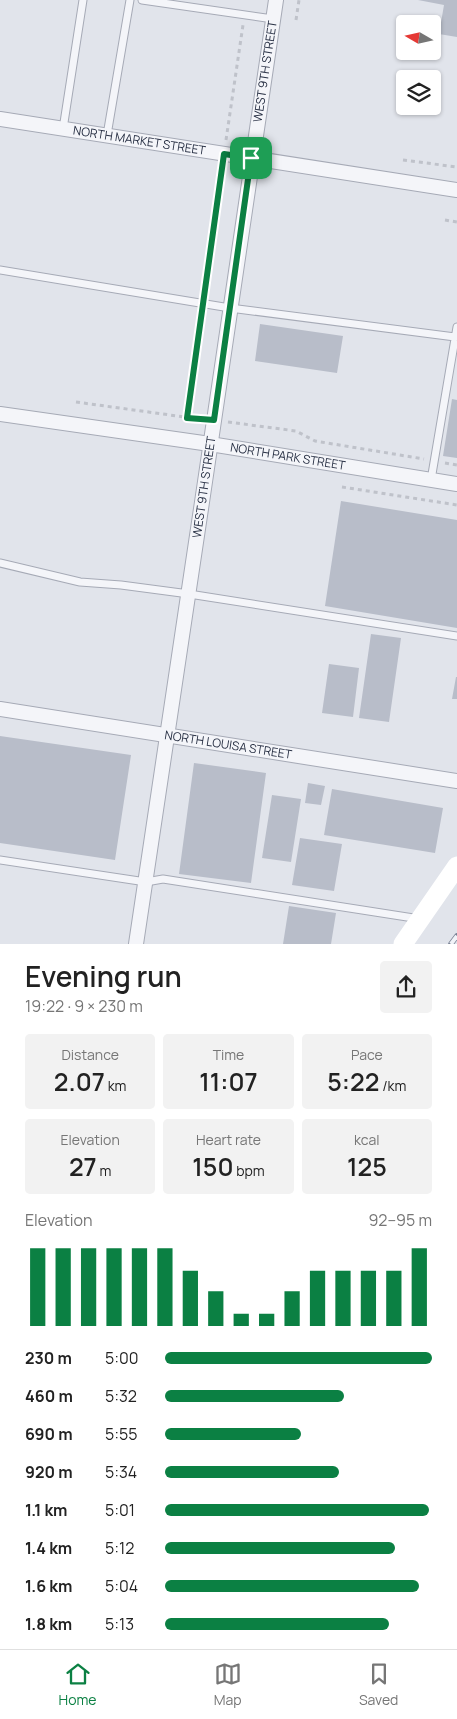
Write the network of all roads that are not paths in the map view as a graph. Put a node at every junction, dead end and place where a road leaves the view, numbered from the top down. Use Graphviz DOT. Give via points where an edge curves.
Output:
graph roads {
  1 [pos="84,0"];
  2 [pos="130,0"];
  3 [pos="142,0"];
  4 [pos="276,0"];
  5 [pos="172,2"];
  6 [pos="273,19"];
  7 [pos="0,119"];
  8 [pos="63,129"];
  9 [pos="107,136"];
  10 [pos="251,158"];
  11 [pos="457,190"];
  12 [pos="0,270"];
  13 [pos="230,308"];
  14 [pos="457,327"];
  15 [pos="456,337"];
  16 [pos="0,414"];
  17 [pos="210,444"];
  18 [pos="431,480"];
  19 [pos="457,484"];
  20 [pos="0,563"];
  21 [pos="189,594"];
  22 [pos="457,636"];
  23 [pos="0,709"];
  24 [pos="169,735"];
  25 [pos="457,781"];
  26 [pos="0,860"];
  27 [pos="457,866"];
  28 [pos="146,882"];
  29 [pos="421,919"];
  30 [pos="136,944"];
  31 [pos="403,944"];
  1 -- 8 [label="lane"];
  2 -- 9 [label="lane"];
  3 -- 5 [label="lane"];
  4 -- 6 [label="street, WEST 9TH STREET"];
  5 -- 6 [label="lane"];
  6 -- 10 [label="street, WEST 9TH STREET"];
  7 -- 8 [label="street, NORTH MARKET STREET"];
  8 -- 9 [label="street, NORTH MARKET STREET"];
  9 -- 10 [label="street, NORTH MARKET STREET"];
  10 -- 11 [label="street, NORTH MARKET STREET"];
  10 -- 13 [label="street, WEST 9TH STREET"];
  12 -- 13 [label="lane"];
  13 -- 15 [label="lane"];
  13 -- 17 [label="street, WEST 9TH STREET"];
  14 -- 15 [label="lane"];
  15 -- 18 [label="lane"];
  16 -- 17 [label="street, NORTH PARK STREET"];
  17 -- 18 [label="street, NORTH PARK STREET"];
  17 -- 21 [label="street, WEST 9TH STREET"];
  18 -- 19 [label="street, NORTH PARK STREET"];
  20 -- 21 [label="lane" via="80,582"];
  21 -- 22 [label="lane"];
  21 -- 24 [label="street, WEST 9TH STREET"];
  23 -- 24 [label="street, NORTH LOUISA STREET"];
  24 -- 25 [label="street, NORTH LOUISA STREET"];
  24 -- 28 [label="street, WEST 9TH STREET"];
  26 -- 28 [label="lane"];
  27 -- 29 [label="street"];
  28 -- 29 [label="lane" via="163,879"];
  28 -- 30 [label="street, WEST 9TH STREET"];
  29 -- 31 [label="street"];
}
